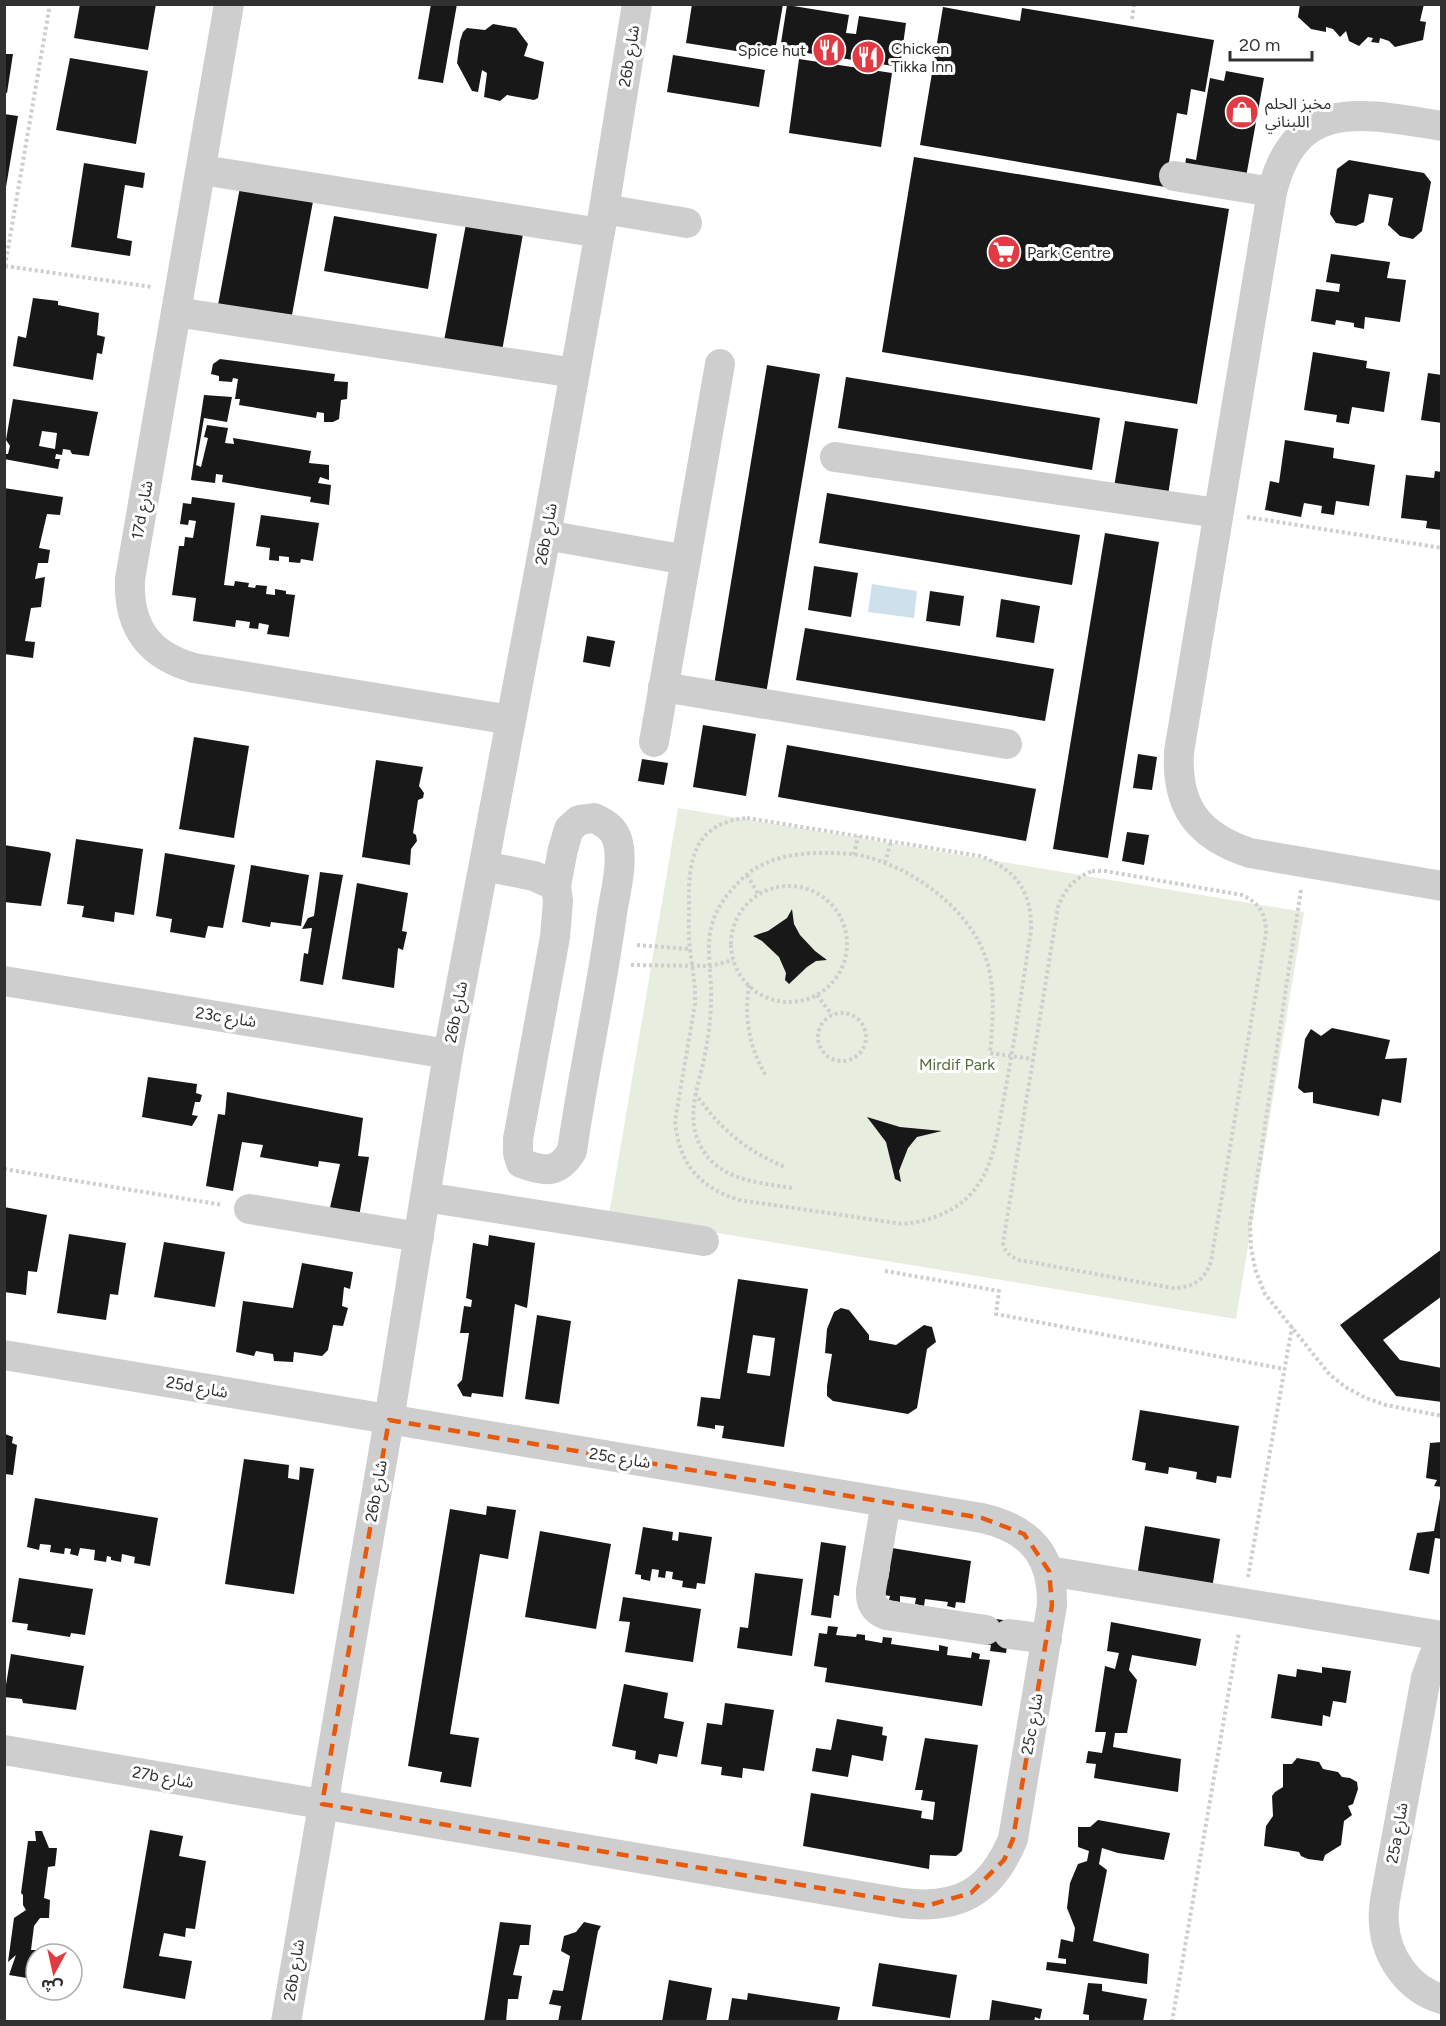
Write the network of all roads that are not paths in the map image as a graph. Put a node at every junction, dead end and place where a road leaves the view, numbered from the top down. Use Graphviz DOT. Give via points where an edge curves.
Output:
graph roads {
  1 [pos="230,4"];
  2 [pos="637,4"];
  3 [pos="1442,126"];
  4 [pos="202,170"];
  5 [pos="1174,176"];
  6 [pos="1272,192"];
  7 [pos="602,221"];
  8 [pos="687,223"];
  9 [pos="177,301"];
  10 [pos="720,364"];
  11 [pos="575,373"];
  12 [pos="835,457"];
  13 [pos="1217,513"];
  14 [pos="546,536"];
  15 [pos="686,560"];
  16 [pos="663,687"];
  17 [pos="511,720"];
  18 [pos="654,742"];
  19 [pos="1007,744"];
  20 [pos="484,866"];
  21 [pos="556,886"];
  22 [pos="1442,886"];
  23 [pos="4,981"];
  24 [pos="448,1054"];
  25 [pos="425,1197"];
  26 [pos="249,1209"];
  27 [pos="419,1237"];
  28 [pos="704,1241"];
  29 [pos="4,1355"];
  30 [pos="389,1420"];
  31 [pos="886,1502"];
  32 [pos="1049,1571"];
  33 [pos="1442,1636"];
  34 [pos="1047,1639"];
  35 [pos="1442,1647"];
  36 [pos="4,1750"];
  37 [pos="322,1804"];
  38 [pos="1442,1999"];
  39 [pos="286,2022"];
  1 -- 4 [label="street, 17d شارع"];
  2 -- 7 [label="street, 26b شارع"];
  3 -- 6 [label="street" via="1373,115 1327,120 1289,148 1277,169"];
  4 -- 7 [label="street"];
  4 -- 9 [label="street, 17d شارع"];
  5 -- 6 [label="street"];
  6 -- 13 [label="street"];
  7 -- 8 [label="street"];
  7 -- 11 [label="street, 26b شارع"];
  9 -- 11 [label="street"];
  9 -- 17 [label="street, 17d شارع" via="130,579 131,609 143,637 175,663 194,668"];
  10 -- 15 [label="street"];
  11 -- 14 [label="street, 26b شارع"];
  12 -- 13 [label="street"];
  13 -- 22 [label="street" via="1179,752 1178,775 1183,797 1194,817 1209,834 1250,853"];
  14 -- 15 [label="street"];
  14 -- 17 [label="street, 26b شارع"];
  15 -- 16 [label="street"];
  16 -- 18 [label="street"];
  16 -- 19 [label="street"];
  17 -- 20 [label="street, 26b شارع"];
  20 -- 21 [label="street" via="534,876"];
  20 -- 24 [label="street, 26b شارع"];
  21 -- 21 [label="street" via="555,937 518,1139 521,1163 552,1170 564,1163 572,1151 606,954 619,861 619,847 608,824 594,818 579,820 569,829"];
  23 -- 24 [label="street, 23c شارع"];
  24 -- 25 [label="street, 26b شارع"];
  25 -- 27 [label="street, 26b شارع"];
  25 -- 28 [label="street"];
  26 -- 27 [label="street"];
  27 -- 30 [label="street, 26b شارع"];
  29 -- 30 [label="street, 25d شارع"];
  30 -- 31 [label="street, 25c شارع"];
  30 -- 37 [label="street, 26b شارع"];
  31 -- 32 [label="street, 25c شارع" via="1004,1523 1024,1534"];
  31 -- 34 [label="street" via="871,1590 874,1608 886,1615"];
  32 -- 33 [label="street"];
  32 -- 34 [label="street, 25c شارع" via="1053,1588"];
  34 -- 37 [label="street, 25c شارع" via="1013,1839 990,1879 949,1902 926,1906 902,1903"];
  35 -- 38 [label="street, 25a شارع" via="1426,1678 1383,1923 1388,1947 1399,1967 1414,1985"];
  36 -- 37 [label="street, 27b شارع"];
  37 -- 39 [label="street, 26b شارع"];
}
